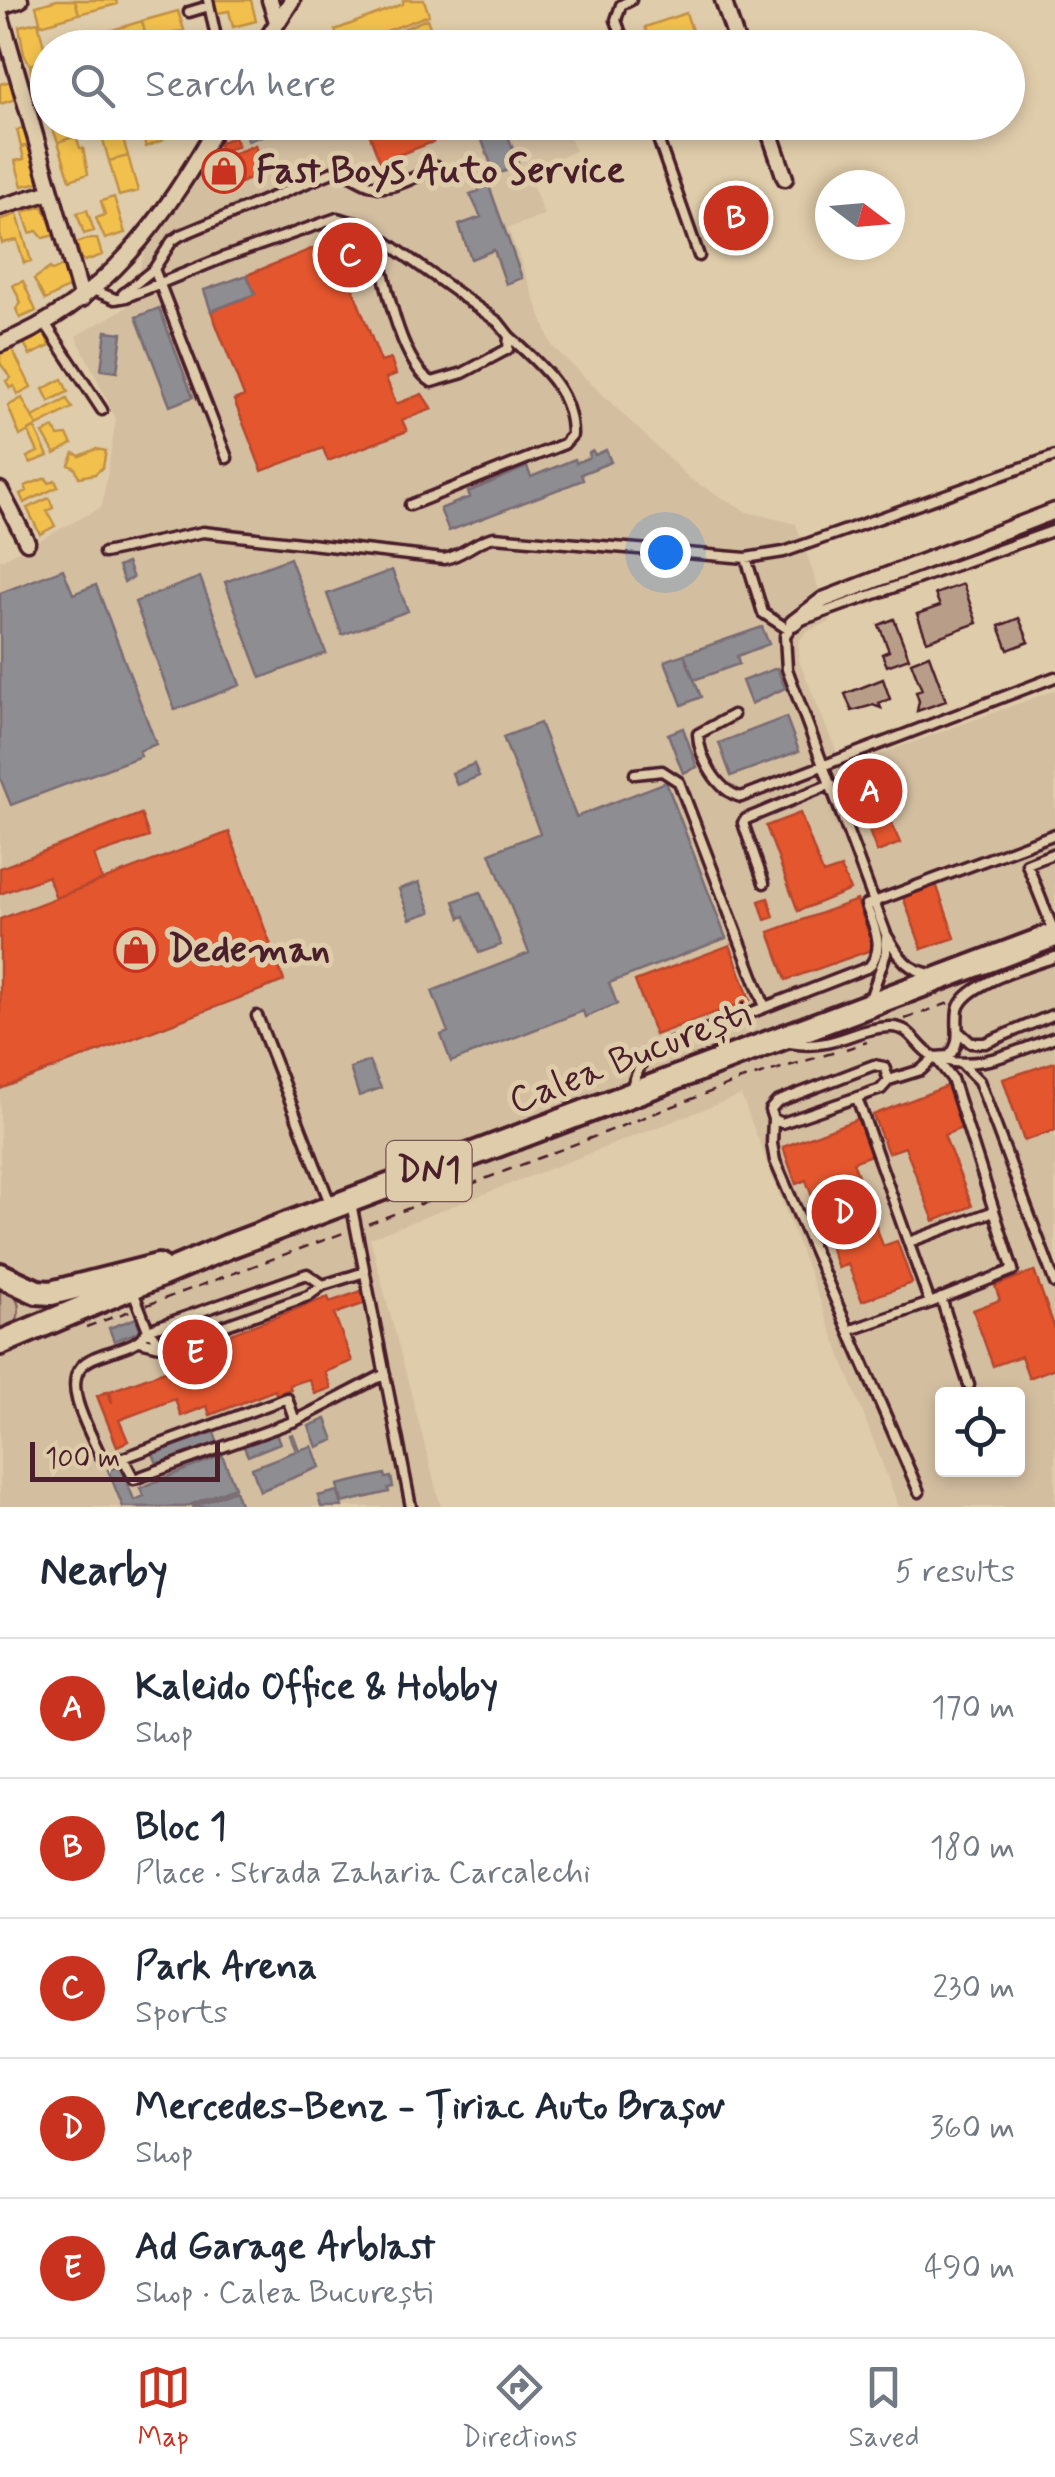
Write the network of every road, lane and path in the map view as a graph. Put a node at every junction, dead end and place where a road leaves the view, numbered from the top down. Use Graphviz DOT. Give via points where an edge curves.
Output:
graph roads {
  1 [pos="20,0"];
  2 [pos="270,0"];
  3 [pos="292,0"];
  4 [pos="631,0"];
  5 [pos="723,0"];
  6 [pos="209,3"];
  7 [pos="0,6"];
  8 [pos="190,12"];
  9 [pos="0,14"];
  10 [pos="277,22"];
  11 [pos="215,30"];
  12 [pos="272,30"];
  13 [pos="620,30"];
  14 [pos="733,30"];
  15 [pos="16,70"];
  16 [pos="0,76"];
  17 [pos="30,119"];
  18 [pos="36,140"];
  19 [pos="208,140"];
  20 [pos="658,140"];
  21 [pos="772,140"];
  22 [pos="437,167"];
  23 [pos="785,178"];
  24 [pos="51,192"];
  25 [pos="0,207"];
  26 [pos="374,234"];
  27 [pos="699,256"];
  28 [pos="154,269"];
  29 [pos="159,284"];
  30 [pos="87,294"];
  31 [pos="115,299"];
  32 [pos="45,323"];
  33 [pos="509,336"];
  34 [pos="0,344"];
  35 [pos="102,410"];
  36 [pos="227,458"];
  37 [pos="1054,460"];
  38 [pos="0,490"];
  39 [pos="410,505"];
  40 [pos="1055,511"];
  41 [pos="1055,530"];
  42 [pos="27,542"];
  43 [pos="104,554"];
  44 [pos="746,558"];
  45 [pos="916,564"];
  46 [pos="881,578"];
  47 [pos="912,582"];
  48 [pos="877,595"];
  49 [pos="791,627"];
  50 [pos="1055,677"];
  51 [pos="734,715"];
  52 [pos="824,766"];
  53 [pos="635,774"];
  54 [pos="831,784"];
  55 [pos="1055,834"];
  56 [pos="1055,853"];
  57 [pos="764,883"];
  58 [pos="874,902"];
  59 [pos="886,934"];
  60 [pos="1055,935"];
  61 [pos="1055,957"];
  62 [pos="954,973"];
  63 [pos="960,1005"];
  64 [pos="765,1007"];
  65 [pos="862,1007"];
  66 [pos="1055,1014"];
  67 [pos="256,1016"];
  68 [pos="900,1027"];
  69 [pos="959,1030"];
  70 [pos="1055,1037"];
  71 [pos="776,1040"];
  72 [pos="869,1042"];
  73 [pos="935,1057"];
  74 [pos="958,1062"];
  75 [pos="888,1080"];
  76 [pos="629,1095"];
  77 [pos="857,1098"];
  78 [pos="773,1119"];
  79 [pos="341,1204"];
  80 [pos="994,1211"];
  81 [pos="356,1228"];
  82 [pos="909,1242"];
  83 [pos="229,1246"];
  84 [pos="365,1272"];
  85 [pos="9,1280"];
  86 [pos="1055,1283"];
  87 [pos="323,1284"];
  88 [pos="941,1298"];
  89 [pos="136,1299"];
  90 [pos="930,1302"];
  91 [pos="88,1326"];
  92 [pos="148,1330"];
  93 [pos="850,1330"];
  94 [pos="9,1339"];
  95 [pos="140,1341"];
  96 [pos="164,1347"];
  97 [pos="386,1374"];
  98 [pos="969,1385"];
  99 [pos="295,1421"];
  100 [pos="214,1424"];
  101 [pos="223,1448"];
  102 [pos="123,1458"];
  103 [pos="919,1492"];
  104 [pos="411,1507"];
  1 -- 7 [label="street"];
  2 -- 10 [label="street"];
  3 -- 10 [label="street"];
  4 -- 13 [label="lane" via="616,20"];
  5 -- 14 [label="street"];
  6 -- 8 [label="lane"];
  6 -- 11 [label="lane"];
  9 -- 15 [label="street"];
  10 -- 12 [label="street"];
  15 -- 16 [label="street"];
  15 -- 17 [label="street"];
  18 -- 24 [label="street"];
  19 -- 30 [label="street" via="158,221"];
  20 -- 27 [label="lane"];
  21 -- 23 [label="street"];
  22 -- 28 [label="lane" via="386,188 335,170 181,235"];
  24 -- 25 [label="street"];
  24 -- 30 [label="street"];
  26 -- 29 [label="lane" via="338,218"];
  26 -- 33 [label="lane"];
  26 -- 33 [label="lane" via="403,340 420,375 432,382 486,362 508,349"];
  28 -- 29 [label="lane"];
  28 -- 31 [label="lane"];
  29 -- 31 [label="lane"];
  29 -- 36 [label="lane"];
  30 -- 31 [label="lane"];
  30 -- 32 [label="street"];
  32 -- 34 [label="street"];
  32 -- 35 [label="lane"];
  33 -- 39 [label="lane" via="562,390 572,435 564,444"];
  37 -- 44 [label="lane" via="784,552"];
  38 -- 42 [label="street"];
  40 -- 45 [label="street"];
  41 -- 47 [label="lane"];
  43 -- 44 [label="lane" via="203,532 444,559 494,537"];
  44 -- 49 [label="lane" via="763,613"];
  45 -- 46 [label="street"];
  45 -- 47 [label="street"];
  46 -- 48 [label="street"];
  46 -- 49 [label="street" via="823,600"];
  47 -- 48 [label="lane"];
  48 -- 49 [label="lane"];
  49 -- 52 [label="lane" via="785,636 788,669"];
  50 -- 52 [label="lane"];
  51 -- 52 [label="lane" via="698,734 716,781 734,796"];
  52 -- 54 [label="lane"];
  53 -- 64 [label="lane" via="662,772 679,782"];
  54 -- 57 [label="lane" via="743,823"];
  54 -- 58 [label="lane"];
  55 -- 58 [label="lane"];
  56 -- 60 [label="lane" via="1027,864"];
  58 -- 59 [label="lane"];
  58 -- 64 [label="lane" via="866,904 880,946 869,967"];
  59 -- 62 [label="lane" via="905,965"];
  59 -- 65 [label="lane" via="879,982"];
  60 -- 62 [label="main road, Calea București / DN1"];
  61 -- 63 [label="lane" via="980,986"];
  62 -- 65 [label="main road, Calea București / DN1"];
  63 -- 68 [label="path" via="942,1004"];
  63 -- 69 [label="lane"];
  64 -- 76 [label="lane" via="656,1049 642,1061"];
  65 -- 71 [label="main road, Calea București / DN1"];
  66 -- 69 [label="lane" via="978,1044"];
  67 -- 79 [label="lane"];
  68 -- 71 [label="lane" via="821,1045"];
  68 -- 73 [label="lane"];
  69 -- 73 [label="lane" via="953,1052"];
  70 -- 74 [label="lane" via="988,1061"];
  71 -- 76 [label="main road, Calea București / DN1"];
  72 -- 81 [label="path" via="741,1080"];
  73 -- 74 [label="lane"];
  73 -- 75 [label="lane" via="921,1070"];
  73 -- 80 [label="lane" via="952,1079"];
  74 -- 86 [label="lane" via="978,1081"];
  75 -- 77 [label="lane"];
  75 -- 78 [label="lane" via="874,1064 776,1102"];
  76 -- 79 [label="main road, Calea București / DN1"];
  77 -- 78 [label="lane" via="782,1123"];
  77 -- 82 [label="lane"];
  78 -- 93 [label="lane" via="775,1161"];
  79 -- 81 [label="lane"];
  79 -- 83 [label="main road, Calea București / DN1"];
  80 -- 82 [label="lane"];
  80 -- 88 [label="lane" via="1013,1270"];
  81 -- 84 [label="lane"];
  81 -- 89 [label="path"];
  82 -- 90 [label="lane"];
  83 -- 85 [label="main road, Calea București / DN1" via="70,1290 37,1292"];
  83 -- 89 [label="main road, Calea București / DN1"];
  84 -- 87 [label="lane"];
  84 -- 97 [label="lane"];
  85 -- 94 [label="main road, Calea București / DN1" via="29,1310"];
  87 -- 92 [label="lane" via="307,1274"];
  87 -- 96 [label="lane" via="308,1296"];
  88 -- 90 [label="lane"];
  88 -- 98 [label="lane"];
  89 -- 91 [label="path"];
  89 -- 92 [label="lane"];
  89 -- 94 [label="main road, Calea București / DN1"];
  90 -- 93 [label="lane"];
  92 -- 95 [label="lane"];
  92 -- 96 [label="lane"];
  93 -- 103 [label="lane"];
  95 -- 96 [label="lane"];
  95 -- 102 [label="lane" via="92,1359 75,1379 100,1455"];
  97 -- 99 [label="lane"];
  97 -- 104 [label="lane"];
  99 -- 100 [label="lane" via="287,1398"];
  99 -- 101 [label="lane"];
  100 -- 101 [label="lane"];
  100 -- 102 [label="lane"];
  101 -- 102 [label="lane" via="134,1480"];
}
